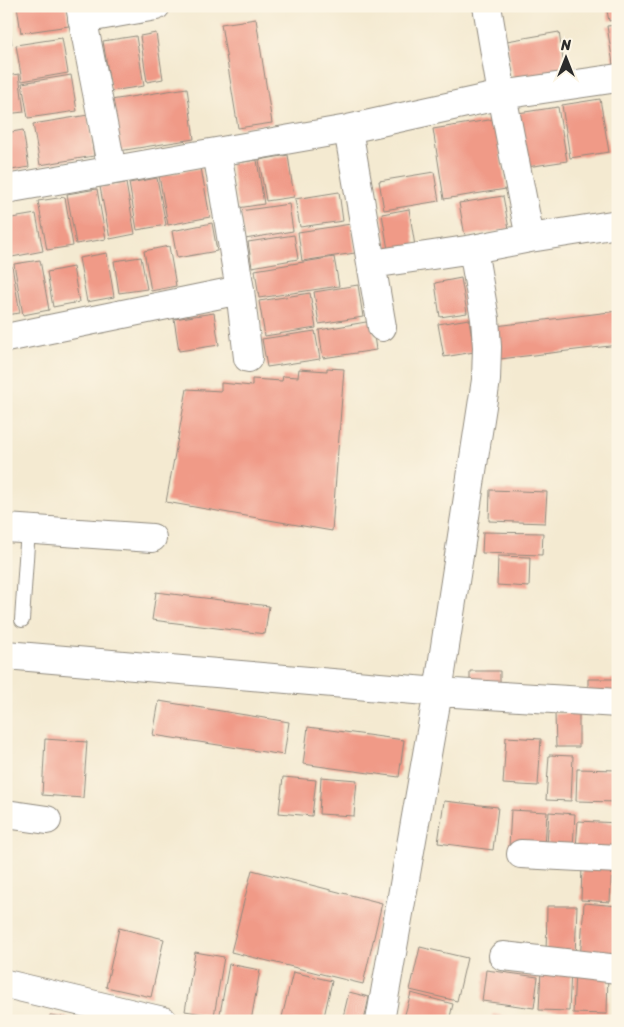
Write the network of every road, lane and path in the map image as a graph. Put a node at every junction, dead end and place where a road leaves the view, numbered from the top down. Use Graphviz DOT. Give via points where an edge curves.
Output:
graph roads {
  1 [pos="156,6"];
  2 [pos="488,6"];
  3 [pos="81,13"];
  4 [pos="618,78"];
  5 [pos="502,95"];
  6 [pos="348,128"];
  7 [pos="217,152"];
  8 [pos="112,170"];
  9 [pos="6,189"];
  10 [pos="618,224"];
  11 [pos="530,238"];
  12 [pos="473,249"];
  13 [pos="372,264"];
  14 [pos="240,290"];
  15 [pos="382,327"];
  16 [pos="6,338"];
  17 [pos="248,358"];
  18 [pos="17,529"];
  19 [pos="152,538"];
  20 [pos="22,620"];
  21 [pos="6,655"];
  22 [pos="438,692"];
  23 [pos="618,703"];
  24 [pos="6,814"];
  25 [pos="47,820"];
  26 [pos="521,854"];
  27 [pos="618,859"];
  28 [pos="503,956"];
  29 [pos="618,969"];
  30 [pos="6,984"];
  31 [pos="122,1016"];
  32 [pos="163,1021"];
  33 [pos="380,1021"];
  1 -- 3 [label="street"];
  2 -- 5 [label="street"];
  3 -- 8 [label="street"];
  4 -- 5 [label="street"];
  5 -- 6 [label="street"];
  5 -- 11 [label="street"];
  6 -- 7 [label="street"];
  6 -- 13 [label="street"];
  7 -- 8 [label="street"];
  7 -- 14 [label="street"];
  8 -- 9 [label="street"];
  10 -- 11 [label="street"];
  11 -- 12 [label="street"];
  12 -- 13 [label="street"];
  12 -- 22 [label="street" via="485,319 486,380"];
  13 -- 15 [label="street"];
  14 -- 16 [label="street"];
  14 -- 17 [label="street"];
  18 -- 19 [label="street"];
  18 -- 20 [label="lane"];
  21 -- 22 [label="street"];
  22 -- 23 [label="street"];
  22 -- 33 [label="street"];
  24 -- 25 [label="street"];
  26 -- 27 [label="street"];
  28 -- 29 [label="street"];
  30 -- 31 [label="street"];
  31 -- 32 [label="street"];
}
